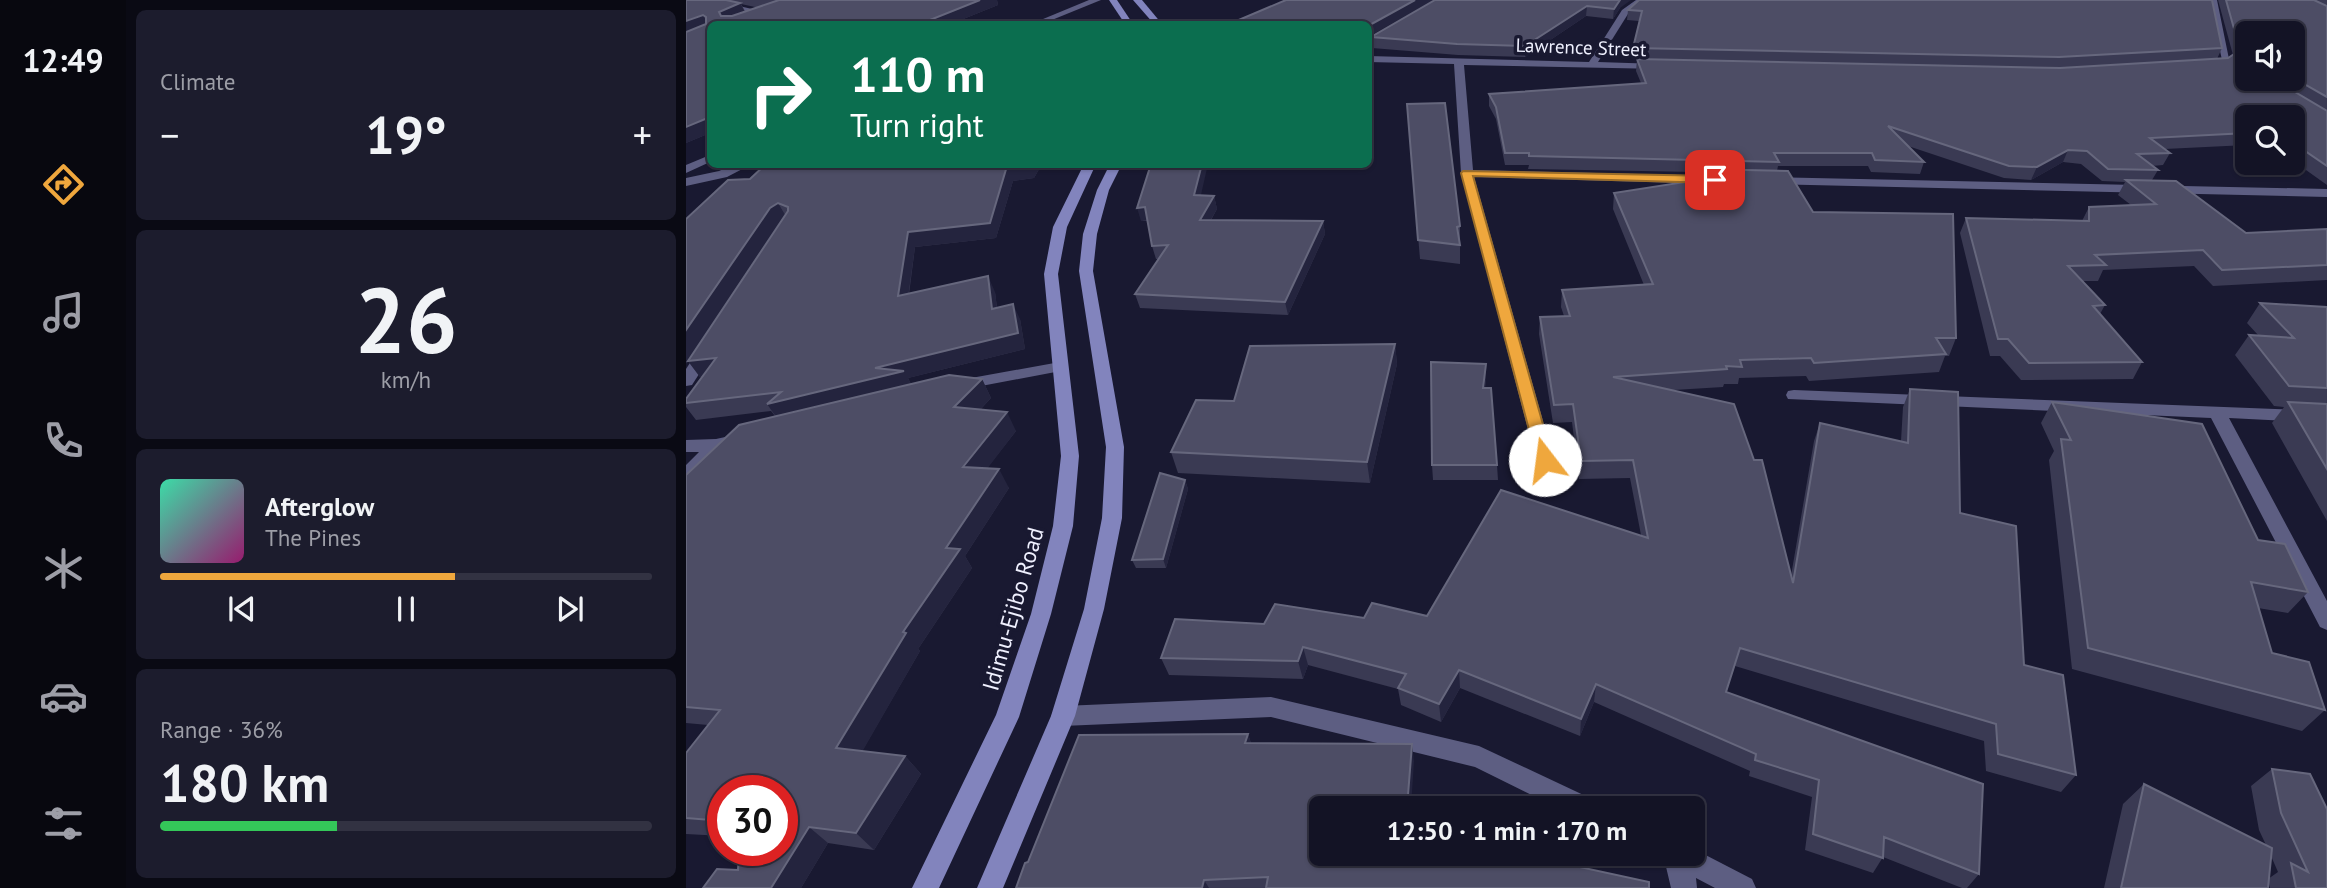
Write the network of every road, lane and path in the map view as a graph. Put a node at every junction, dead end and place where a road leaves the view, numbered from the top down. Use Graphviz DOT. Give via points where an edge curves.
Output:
graph roads {
  1 [pos="700,0"];
  2 [pos="1097,0"];
  3 [pos="1113,0"];
  4 [pos="1641,0"];
  5 [pos="2213,0"];
  6 [pos="1140,1"];
  7 [pos="778,8"];
  8 [pos="765,13"];
  9 [pos="742,21"];
  10 [pos="1043,21"];
  11 [pos="1127,21"];
  12 [pos="1156,21"];
  13 [pos="1372,59"];
  14 [pos="1460,60"];
  15 [pos="2198,64"];
  16 [pos="1591,66"];
  17 [pos="1672,68"];
  18 [pos="707,159"];
  19 [pos="737,168"];
  20 [pos="1088,168"];
  21 [pos="1114,168"];
  22 [pos="686,169"];
  23 [pos="1467,173"];
  24 [pos="1728,180"];
  25 [pos="1756,181"];
  26 [pos="686,182"];
  27 [pos="2327,193"];
  28 [pos="715,336"];
  29 [pos="1060,367"];
  30 [pos="686,381"];
  31 [pos="947,388"];
  32 [pos="1794,396"];
  33 [pos="2218,414"];
  34 [pos="2327,417"];
  35 [pos="755,436"];
  36 [pos="716,445"];
  37 [pos="686,446"];
  38 [pos="1545,460"];
  39 [pos="686,476"];
  40 [pos="2327,621"];
  41 [pos="1063,716"];
  42 [pos="1559,796"];
  43 [pos="1679,866"];
  44 [pos="1699,866"];
  45 [pos="925,888"];
  46 [pos="990,888"];
  47 [pos="1684,888"];
  48 [pos="1743,888"];
  1 -- 8 [label="street"];
  2 -- 10 [label="street"];
  3 -- 11 [label="main road"];
  4 -- 16 [label="street" via="1625,12"];
  5 -- 15 [label="street" via="2227,62"];
  6 -- 12 [label="main road"];
  7 -- 8 [label="street"];
  8 -- 9 [label="street"];
  13 -- 14 [label="street, Lawrence Street"];
  14 -- 16 [label="street, Lawrence Street"];
  14 -- 23 [label="street"];
  16 -- 17 [label="street, Lawrence Street"];
  18 -- 22 [label="street"];
  19 -- 26 [label="street"];
  20 -- 29 [label="main road, Idimu-Ejibo Road" via="1060,227 1052,274"];
  21 -- 41 [label="main road" via="1093,223 1086,271 1115,447 1112,518 1094,609"];
  23 -- 24 [label="street"];
  23 -- 38 [label="street"];
  25 -- 27 [label="street"];
  28 -- 30 [label="street"];
  29 -- 31 [label="street"];
  29 -- 45 [label="main road, Idimu-Ejibo Road" via="1070,456 1063,526 1041,614 1007,717"];
  32 -- 33 [label="street"];
  33 -- 34 [label="street"];
  33 -- 40 [label="street"];
  35 -- 36 [label="street"];
  36 -- 37 [label="street"];
  36 -- 39 [label="street"];
  41 -- 42 [label="street" via="1271,707 1479,757"];
  41 -- 46 [label="main road"];
  43 -- 47 [label="street"];
  44 -- 48 [label="street"];
}
